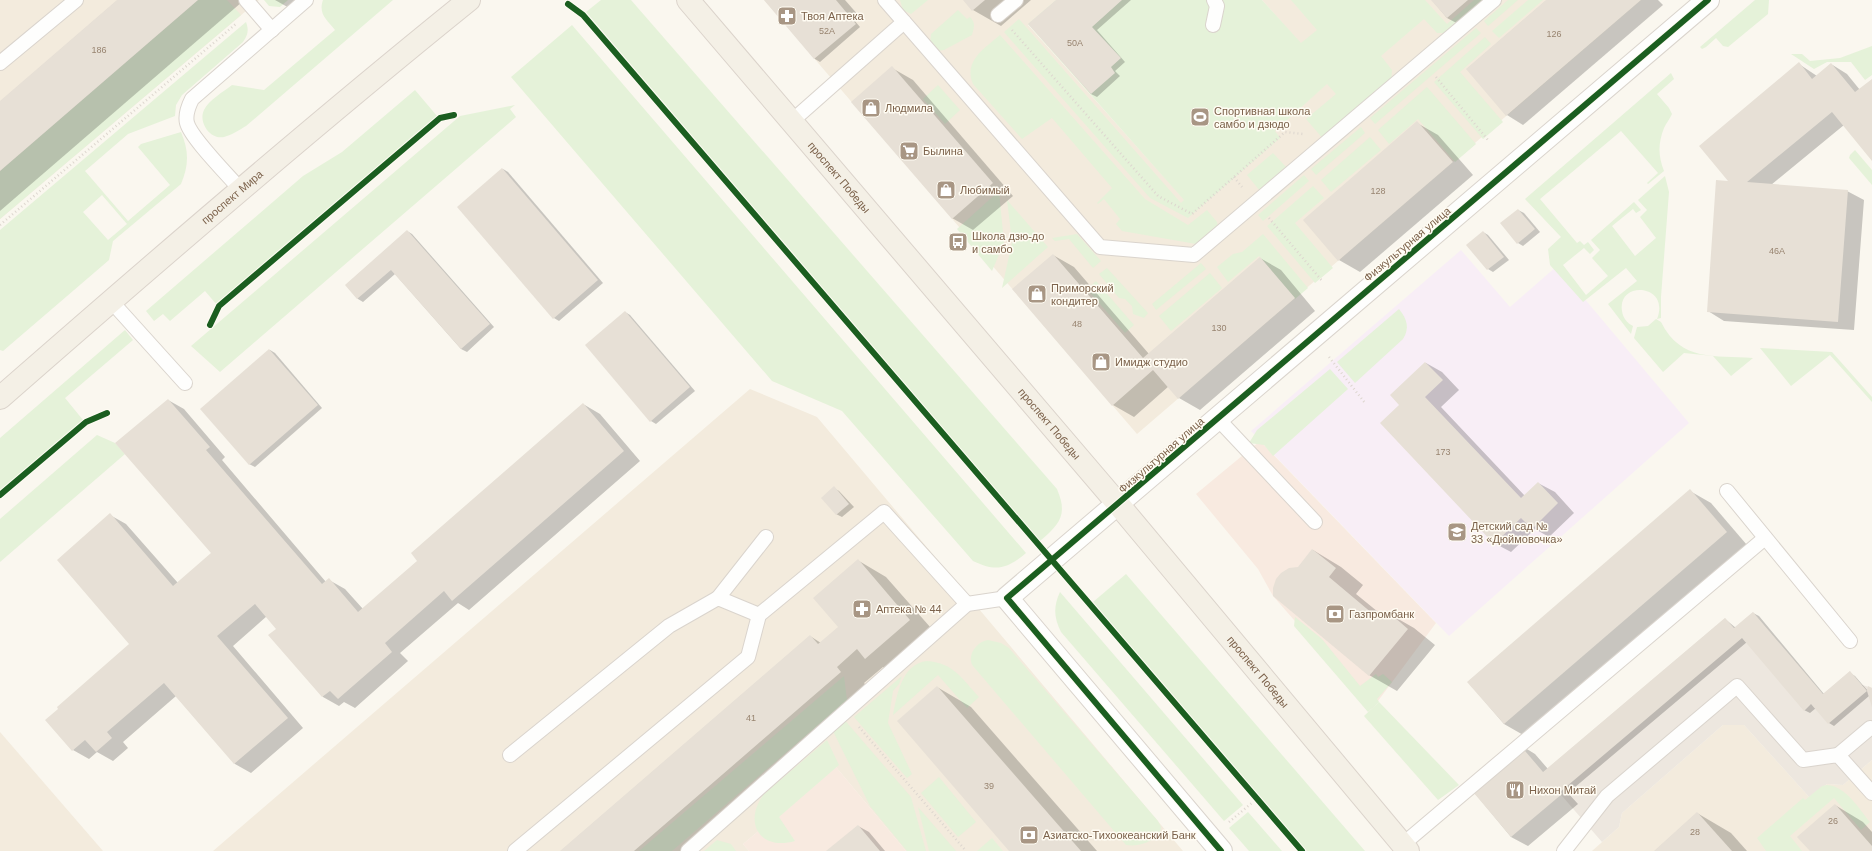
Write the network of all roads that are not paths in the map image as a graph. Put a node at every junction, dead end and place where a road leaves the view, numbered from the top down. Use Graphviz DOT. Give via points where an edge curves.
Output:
graph roads {
  1 [pos="76,0"];
  2 [pos="306,0"];
  3 [pos="469,0"];
  4 [pos="688,0"];
  5 [pos="885,0"];
  6 [pos="1016,0"];
  7 [pos="1214,0"];
  8 [pos="1494,0"];
  9 [pos="1708,0"];
  10 [pos="250,5"];
  11 [pos="998,15"];
  12 [pos="904,22"];
  13 [pos="1213,25"];
  14 [pos="272,30"];
  15 [pos="0,63"];
  16 [pos="792,121"];
  17 [pos="240,189"];
  18 [pos="111,301"];
  19 [pos="186,383"];
  20 [pos="0,398"];
  21 [pos="1218,419"];
  22 [pos="1727,490"];
  23 [pos="1118,504"];
  24 [pos="1315,522"];
  25 [pos="766,537"];
  26 [pos="1766,538"];
  27 [pos="718,598"];
  28 [pos="1007,598"];
  29 [pos="967,604"];
  30 [pos="759,615"];
  31 [pos="1850,641"];
  32 [pos="1870,728"];
  33 [pos="510,755"];
  34 [pos="1838,755"];
  35 [pos="1872,794"];
  36 [pos="1216,845"];
  37 [pos="1405,848"];
  38 [pos="515,851"];
  39 [pos="688,851"];
  40 [pos="1564,851"];
  1 -- 15 [label="lane"];
  2 -- 14 [label="lane"];
  3 -- 17 [label="main road, проспект Мира"];
  4 -- 16 [label="main road, проспект Победы"];
  5 -- 12 [label="lane"];
  6 -- 11 [label="lane"];
  7 -- 13 [label="lane" via="1217,6"];
  8 -- 12 [label="lane" via="1194,255 1100,247"];
  9 -- 21 [label="street, Физкультурная улица"];
  10 -- 14 [label="lane"];
  12 -- 16 [label="lane"];
  14 -- 17 [label="lane" via="192,100 187,110 187,123 192,134"];
  16 -- 23 [label="main road, проспект Победы"];
  17 -- 18 [label="main road, проспект Мира"];
  18 -- 19 [label="lane"];
  18 -- 20 [label="main road, проспект Мира"];
  21 -- 23 [label="street, Физкультурная улица"];
  21 -- 24 [label="lane"];
  22 -- 26 [label="lane"];
  23 -- 28 [label="street, Физкультурная улица"];
  23 -- 37 [label="main road, проспект Победы"];
  25 -- 27 [label="lane"];
  26 -- 31 [label="lane"];
  26 -- 37 [label="lane"];
  27 -- 30 [label="lane"];
  27 -- 33 [label="lane" via="669,626"];
  28 -- 29 [label="lane"];
  28 -- 36 [label="street"];
  29 -- 30 [label="lane" via="884,512"];
  29 -- 39 [label="lane"];
  30 -- 38 [label="lane" via="748,657"];
  32 -- 34 [label="lane"];
  34 -- 35 [label="lane"];
  34 -- 40 [label="lane" via="1803,760 1737,686 1607,796"];
}
